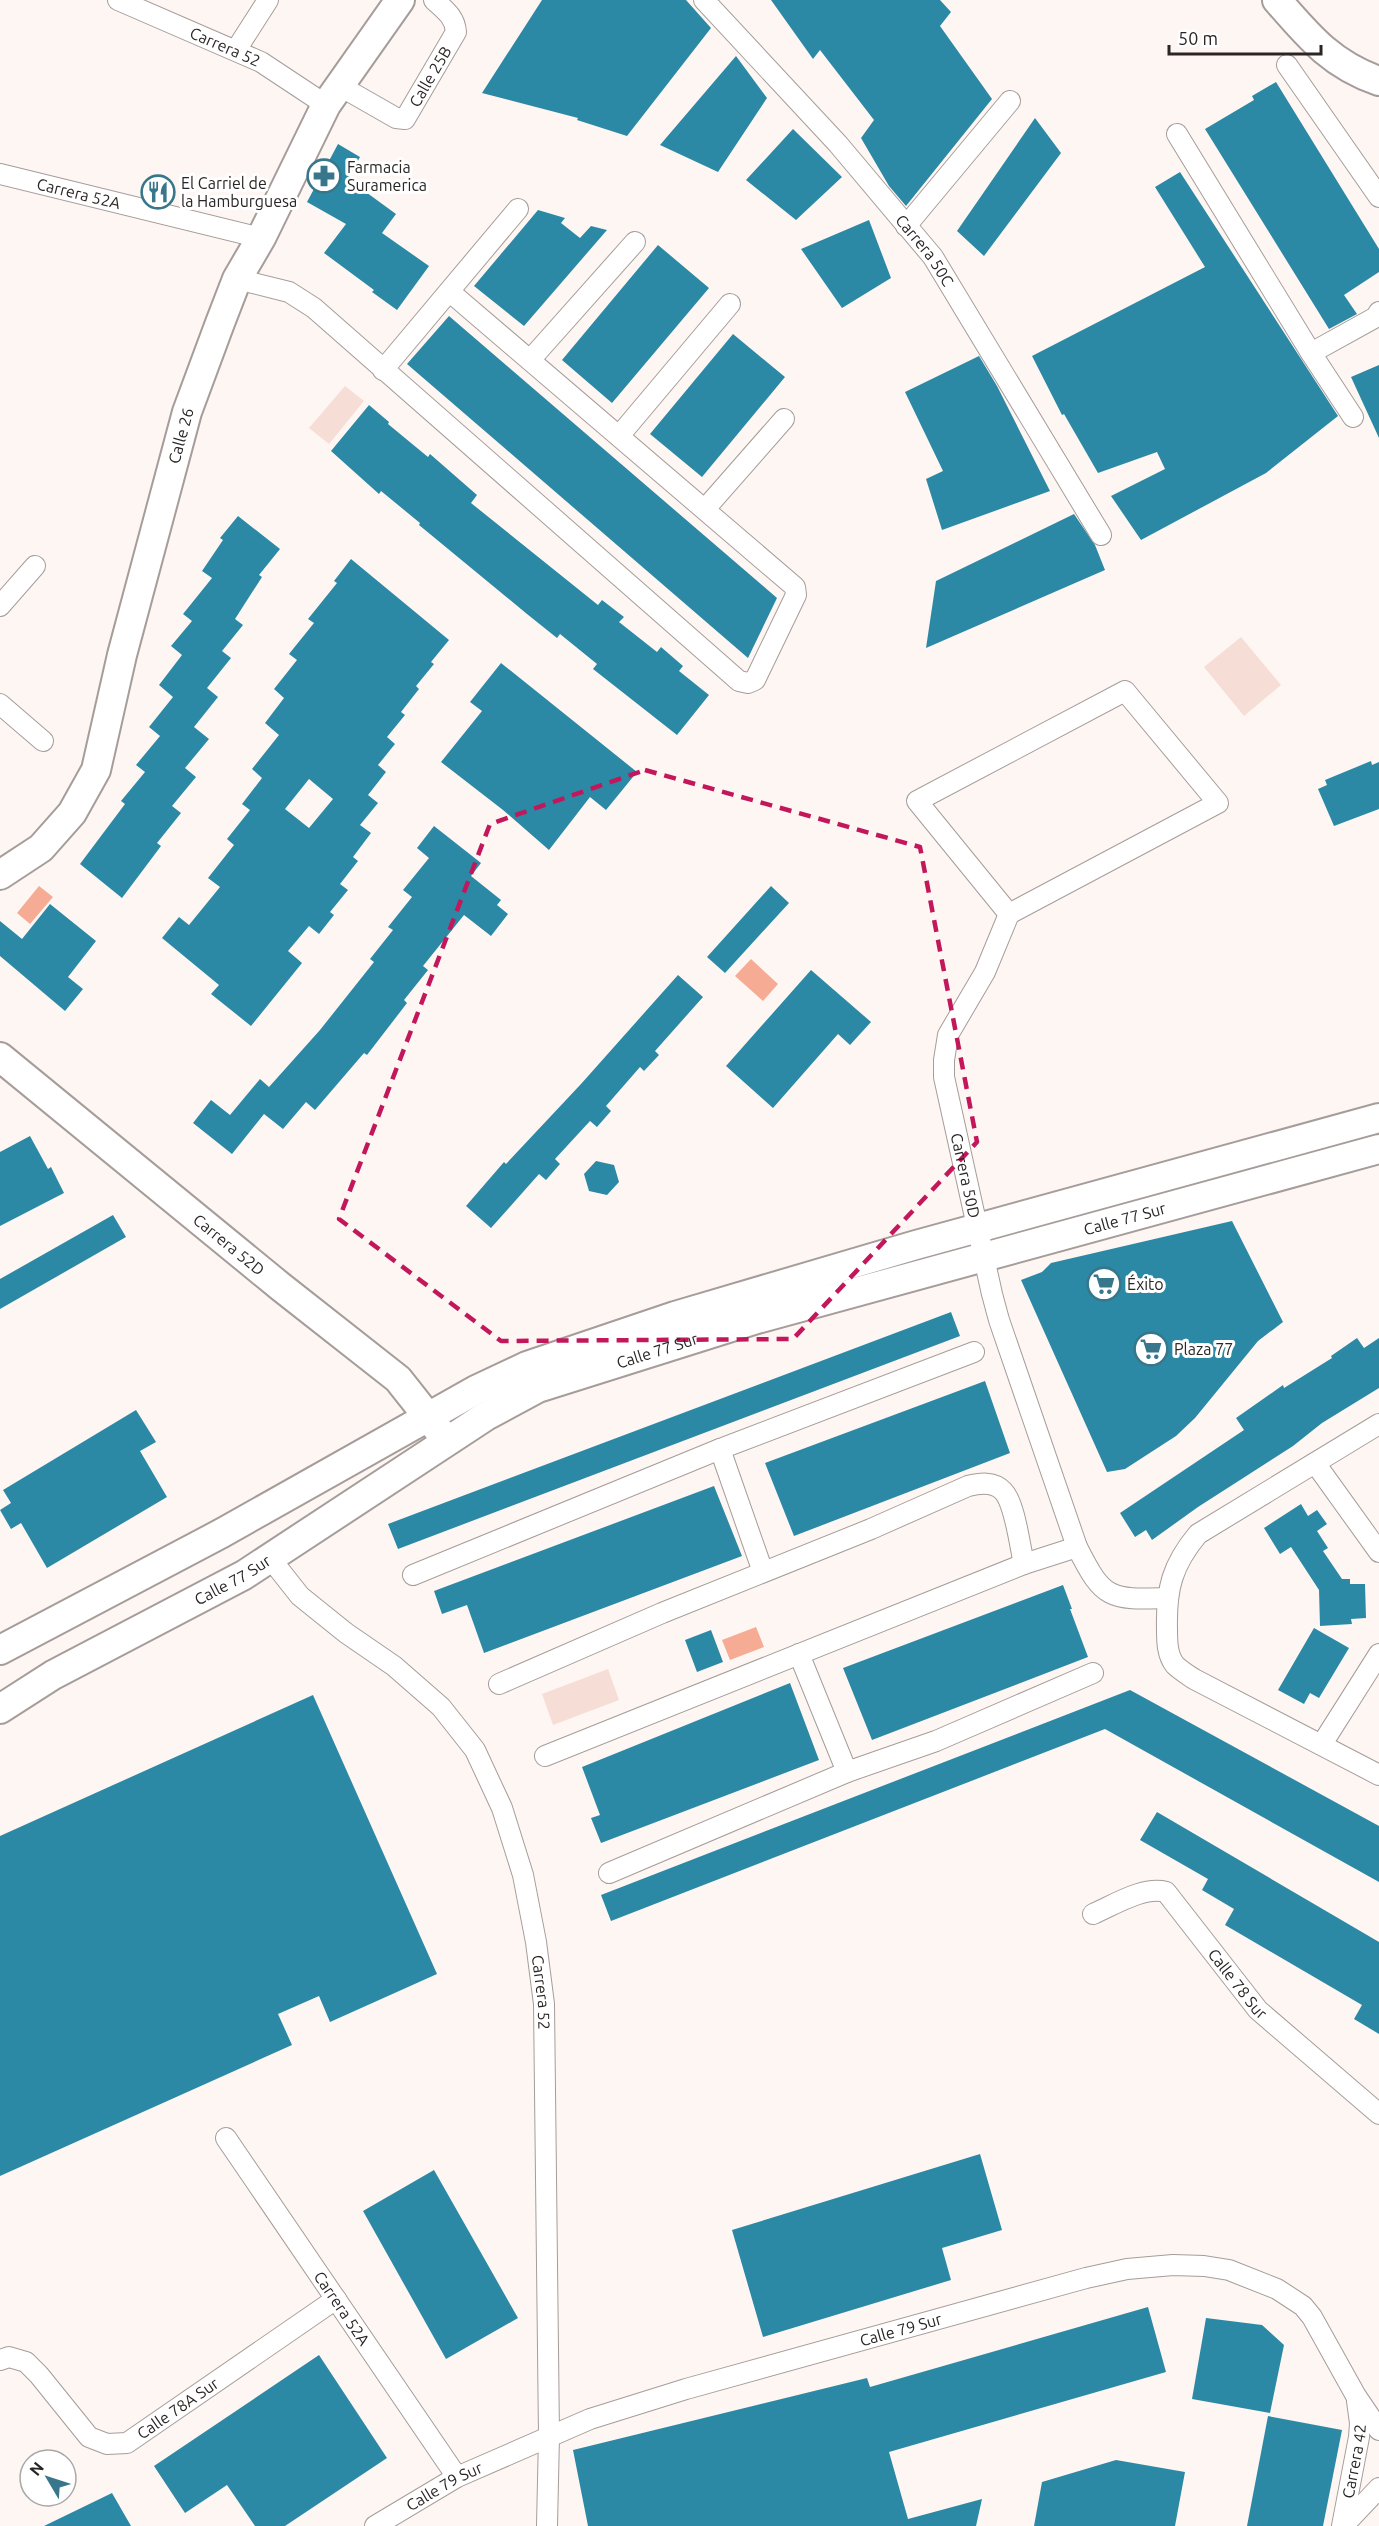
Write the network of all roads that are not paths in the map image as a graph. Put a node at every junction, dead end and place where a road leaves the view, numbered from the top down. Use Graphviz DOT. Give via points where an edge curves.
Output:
graph roads {
  1 [pos="118,0"];
  2 [pos="268,0"];
  3 [pos="400,0"];
  4 [pos="434,0"];
  5 [pos="704,0"];
  6 [pos="1277,0"];
  7 [pos="236,50"];
  8 [pos="1287,65"];
  9 [pos="1379,81"];
  10 [pos="333,95"];
  11 [pos="1010,101"];
  12 [pos="396,118"];
  13 [pos="1177,134"];
  14 [pos="0,174"];
  15 [pos="1379,197"];
  16 [pos="518,209"];
  17 [pos="906,226"];
  18 [pos="261,238"];
  19 [pos="635,242"];
  20 [pos="237,279"];
  21 [pos="450,292"];
  22 [pos="730,304"];
  23 [pos="1379,312"];
  24 [pos="1311,353"];
  25 [pos="530,360"];
  26 [pos="383,370"];
  27 [pos="1353,417"];
  28 [pos="784,418"];
  29 [pos="619,436"];
  30 [pos="705,509"];
  31 [pos="1101,535"];
  32 [pos="35,566"];
  33 [pos="0,606"];
  34 [pos="0,704"];
  35 [pos="43,741"];
  36 [pos="0,874"];
  37 [pos="1009,914"];
  38 [pos="0,1057"];
  39 [pos="1379,1118"];
  40 [pos="1379,1149"];
  41 [pos="979,1227"];
  42 [pos="984,1256"];
  43 [pos="974,1352"];
  44 [pos="429,1417"];
  45 [pos="1379,1424"];
  46 [pos="447,1442"];
  47 [pos="720,1449"];
  48 [pos="1315,1463"];
  49 [pos="1077,1547"];
  50 [pos="1379,1552"];
  51 [pos="270,1558"];
  52 [pos="1024,1564"];
  53 [pos="763,1572"];
  54 [pos="412,1575"];
  55 [pos="1167,1598"];
  56 [pos="0,1650"];
  57 [pos="798,1654"];
  58 [pos="1379,1654"];
  59 [pos="1093,1673"];
  60 [pos="499,1684"];
  61 [pos="0,1709"];
  62 [pos="1322,1744"];
  63 [pos="545,1756"];
  64 [pos="847,1772"];
  65 [pos="1379,1775"];
  66 [pos="609,1873"];
  67 [pos="1094,1914"];
  68 [pos="1379,2114"];
  69 [pos="226,2138"];
  70 [pos="336,2299"];
  71 [pos="0,2360"];
  72 [pos="1356,2396"];
  73 [pos="1379,2430"];
  74 [pos="549,2436"];
  75 [pos="457,2477"];
  76 [pos="1379,2488"];
  77 [pos="375,2526"];
  78 [pos="547,2526"];
  79 [pos="1342,2526"];
  1 -- 7 [label="street, Carrera 52"];
  2 -- 7 [label="street"];
  3 -- 10 [label="street, Calle 26"];
  4 -- 12 [label="street, Calle 25B" via="451,16 456,32 413,108 405,119"];
  5 -- 17 [label="street, Carrera 50C" via="838,144"];
  6 -- 9 [label="street" via="1325,52 1355,72"];
  7 -- 10 [label="street, Carrera 52"];
  8 -- 15 [label="street"];
  10 -- 12 [label="street, Carrera 52"];
  10 -- 18 [label="street, Calle 26"];
  11 -- 17 [label="street"];
  13 -- 24 [label="street"];
  14 -- 18 [label="street, Carrera 52A"];
  16 -- 21 [label="street"];
  17 -- 31 [label="street, Carrera 50C" via="933,257"];
  18 -- 20 [label="street, Calle 26"];
  19 -- 25 [label="street"];
  20 -- 26 [label="street" via="302,299"];
  20 -- 36 [label="street, Calle 26" via="188,412 122,656 96,770 72,813 41,848"];
  21 -- 25 [label="street"];
  21 -- 26 [label="street"];
  22 -- 29 [label="street"];
  23 -- 24 [label="street"];
  24 -- 27 [label="street"];
  25 -- 29 [label="street"];
  26 -- 30 [label="street" via="739,681 748,684 755,680 796,595 795,587"];
  28 -- 30 [label="street"];
  29 -- 30 [label="street"];
  32 -- 33 [label="street"];
  34 -- 35 [label="street"];
  37 -- 37 [label="street" via="1218,803 1125,691 917,801"];
  37 -- 41 [label="street, Carrera 50D" via="984,972 948,1035 944,1060"];
  38 -- 44 [label="street, Carrera 52D" via="398,1379"];
  39 -- 41 [label="street, Calle 77 Sur"];
  40 -- 42 [label="street, Calle 77 Sur"];
  41 -- 42 [label="street, Carrera 50D"];
  41 -- 44 [label="street, Calle 77 Sur" via="675,1316 527,1366"];
  42 -- 46 [label="street, Calle 77 Sur" via="757,1319 538,1388"];
  42 -- 49 [label="street, Carrera 50D" via="999,1320"];
  43 -- 47 [label="street"];
  44 -- 46 [label="street, Carrera 52D"];
  44 -- 56 [label="street, Calle 77 Sur" via="222,1533"];
  45 -- 48 [label="street"];
  46 -- 51 [label="street, Calle 77 Sur"];
  47 -- 53 [label="street"];
  47 -- 54 [label="street"];
  48 -- 50 [label="street"];
  48 -- 55 [label="street" via="1198,1534 1176,1566"];
  49 -- 52 [label="street"];
  49 -- 55 [label="street, Carrera 50D" via="1093,1579 1107,1593 1127,1599"];
  51 -- 61 [label="street, Calle 77 Sur" via="53,1675"];
  51 -- 74 [label="street, Carrera 52" via="300,1596 394,1666 441,1707 475,1750 509,1830 523,1875 544,2004"];
  52 -- 53 [label="street" via="1003,1491 980,1482"];
  52 -- 57 [label="street"];
  53 -- 60 [label="street"];
  55 -- 62 [label="street" via="1167,1647 1174,1664 1211,1689"];
  57 -- 63 [label="street"];
  57 -- 64 [label="street"];
  58 -- 62 [label="street"];
  59 -- 64 [label="street" via="936,1741"];
  62 -- 65 [label="street"];
  64 -- 66 [label="street"];
  67 -- 68 [label="street, Calle 78 Sur" via="1144,1893 1166,1892 1258,2010"];
  69 -- 70 [label="street, Carrera 52A"];
  70 -- 71 [label="street, Calle 78A Sur" via="127,2443 107,2444 89,2437 26,2362 9,2357"];
  70 -- 75 [label="street, Carrera 52A"];
  72 -- 73 [label="street, Calle 79 Sur"];
  72 -- 74 [label="street, Calle 79 Sur" via="1321,2330 1303,2306 1277,2289 1229,2271 1173,2265 1127,2269 1075,2281 635,2404"];
  72 -- 79 [label="street, Carrera 42" via="1359,2437"];
  74 -- 75 [label="street, Calle 79 Sur"];
  74 -- 78 [label="street, Carrera 52"];
  75 -- 77 [label="street, Calle 79 Sur"];
  76 -- 79 [label="street, Carrera 42"];
}
